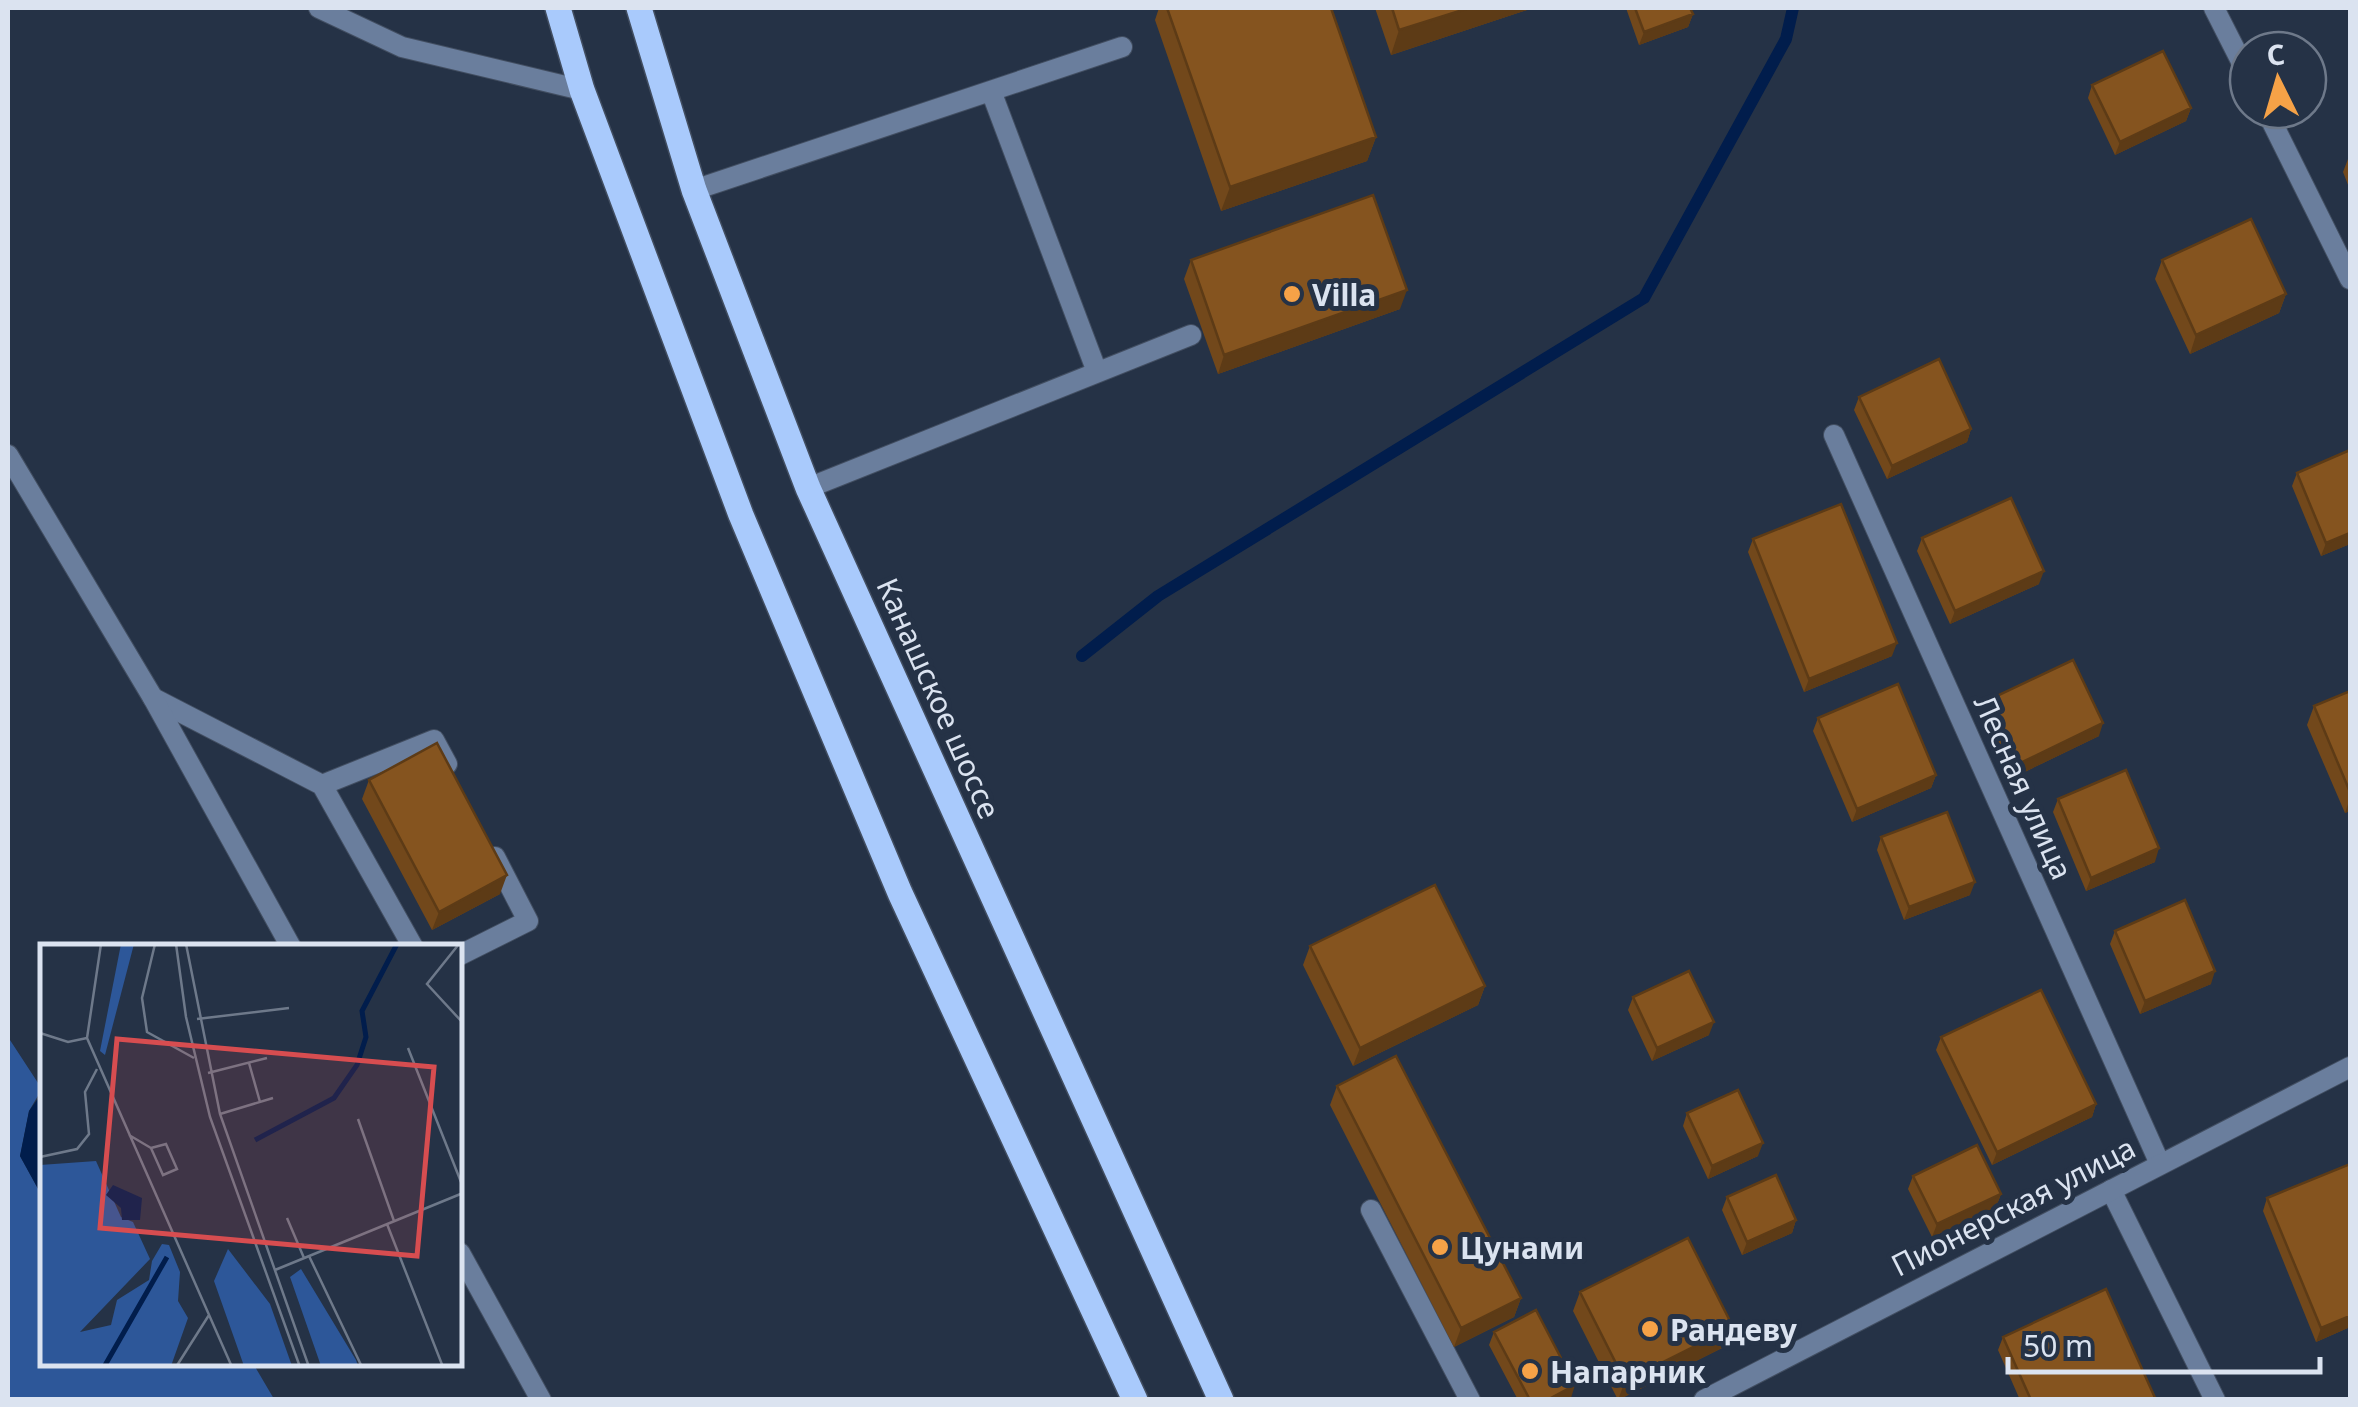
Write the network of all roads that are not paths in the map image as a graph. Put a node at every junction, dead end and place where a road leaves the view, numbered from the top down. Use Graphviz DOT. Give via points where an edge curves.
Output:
graph roads {
  1 [pos="319,8"];
  2 [pos="558,8"];
  3 [pos="639,8"];
  4 [pos="2214,8"];
  5 [pos="2228,36"];
  6 [pos="1122,48"];
  7 [pos="582,90"];
  8 [pos="992,91"];
  9 [pos="2276,130"];
  10 [pos="694,190"];
  11 [pos="2350,279"];
  12 [pos="1191,335"];
  13 [pos="1097,372"];
  14 [pos="1834,434"];
  15 [pos="8,455"];
  16 [pos="808,488"];
  17 [pos="152,698"];
  18 [pos="322,785"];
  19 [pos="460,790"];
  20 [pos="486,839"];
  21 [pos="289,944"];
  22 [pos="411,944"];
  23 [pos="462,954"];
  24 [pos="2350,1067"];
  25 [pos="2160,1164"];
  26 [pos="2110,1190"];
  27 [pos="1371,1210"];
  28 [pos="462,1257"];
  29 [pos="541,1400"];
  30 [pos="1136,1400"];
  31 [pos="1220,1400"];
  32 [pos="1470,1400"];
  33 [pos="1704,1400"];
  34 [pos="2215,1400"];
  1 -- 7 [label="street" via="402,47"];
  2 -- 7 [label="main road"];
  3 -- 10 [label="main road, Канашское шоссе"];
  4 -- 5 [label="street"];
  6 -- 8 [label="street"];
  7 -- 30 [label="main road" via="741,515 877,839"];
  8 -- 10 [label="street"];
  8 -- 13 [label="street"];
  9 -- 11 [label="street"];
  10 -- 16 [label="main road, Канашское шоссе"];
  12 -- 13 [label="street"];
  13 -- 16 [label="street"];
  14 -- 25 [label="street, Лесная улица"];
  15 -- 17 [label="street"];
  16 -- 31 [label="main road, Канашское шоссе"];
  17 -- 18 [label="street"];
  17 -- 21 [label="street"];
  18 -- 19 [label="street" via="434,740"];
  18 -- 22 [label="street"];
  20 -- 23 [label="street" via="528,921"];
  24 -- 25 [label="street, Пионерская улица"];
  25 -- 26 [label="street, Пионерская улица"];
  26 -- 33 [label="street, Пионерская улица"];
  26 -- 34 [label="street"];
  27 -- 32 [label="street"];
  28 -- 29 [label="street"];
}
